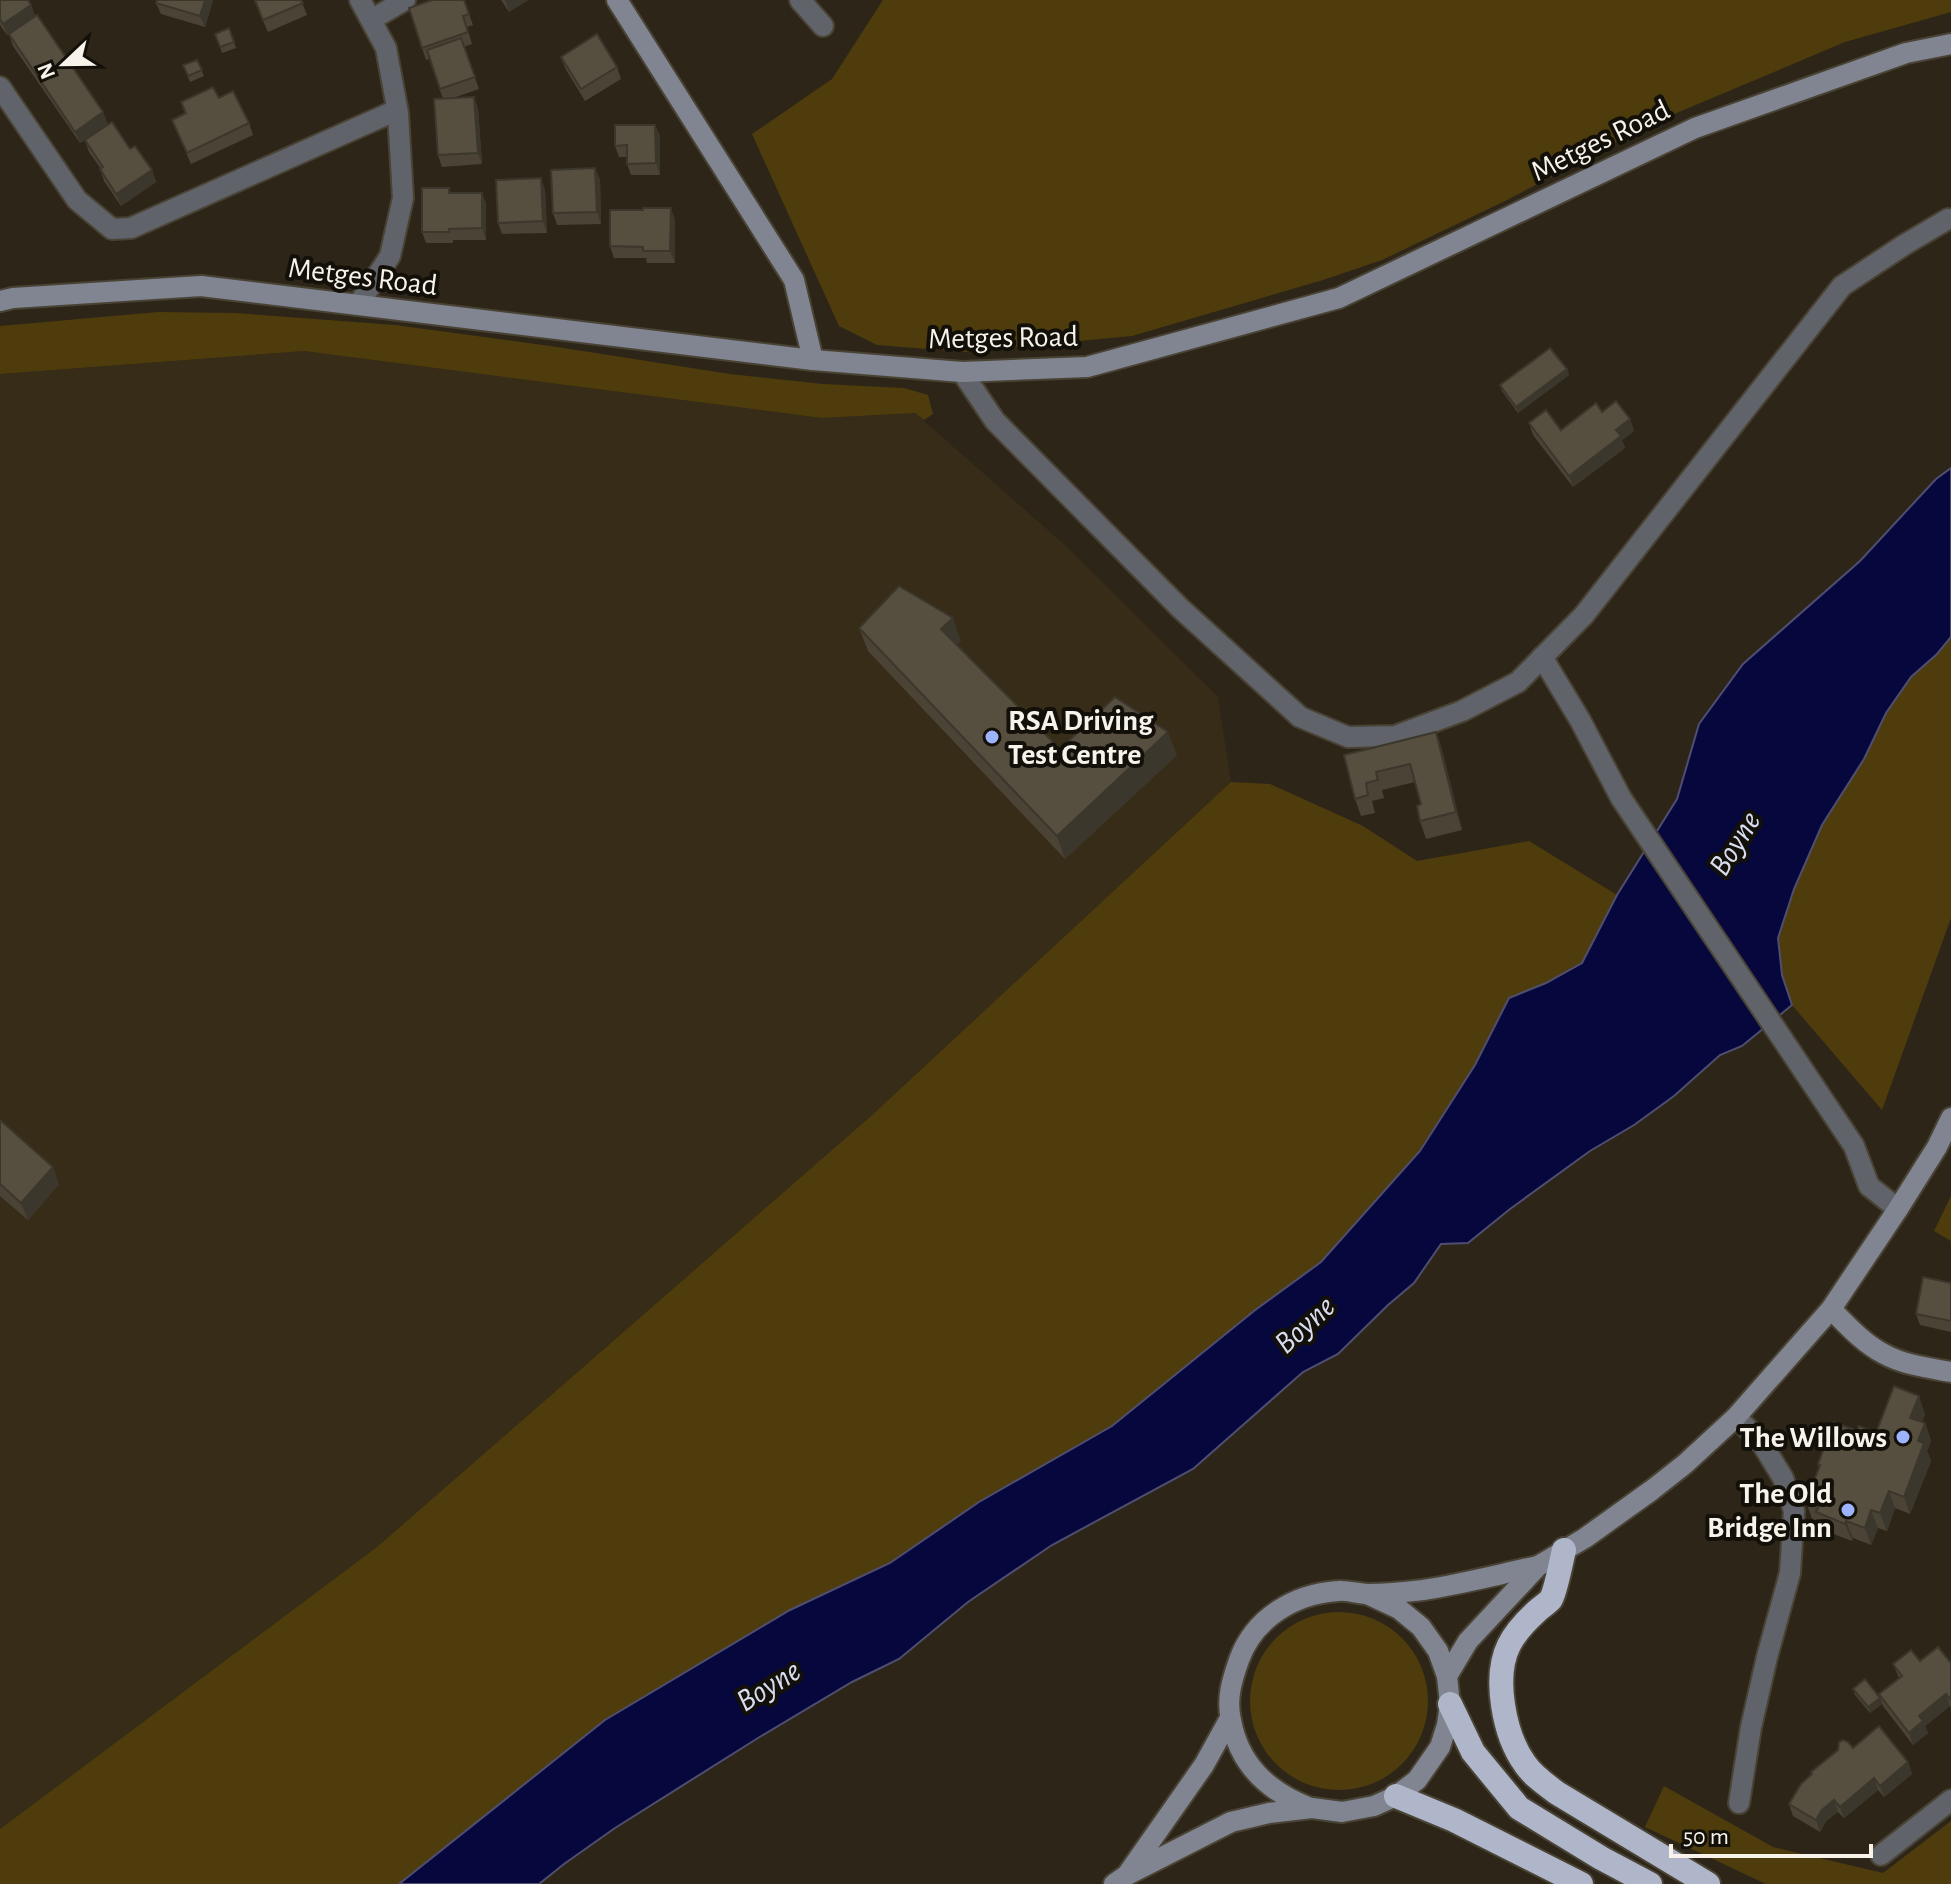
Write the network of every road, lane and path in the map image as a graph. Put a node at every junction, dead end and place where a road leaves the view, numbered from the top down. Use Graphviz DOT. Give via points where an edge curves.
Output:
graph roads {
  1 [pos="360,0"];
  2 [pos="405,0"];
  3 [pos="617,0"];
  4 [pos="800,0"];
  5 [pos="371,20"];
  6 [pos="823,26"];
  7 [pos="1951,44"];
  8 [pos="0,87"];
  9 [pos="397,110"];
  10 [pos="1948,219"];
  11 [pos="0,301"];
  12 [pos="358,305"];
  13 [pos="813,360"];
  14 [pos="962,372"];
  15 [pos="1542,657"];
  16 [pos="1951,1118"];
  17 [pos="1898,1209"];
  18 [pos="1831,1309"];
  19 [pos="1951,1372"];
  20 [pos="1736,1417"];
  21 [pos="1564,1550"];
  22 [pos="1538,1566"];
  23 [pos="1367,1594"];
  24 [pos="1447,1676"];
  25 [pos="1450,1704"];
  26 [pos="1230,1718"];
  27 [pos="1396,1796"];
  28 [pos="1951,1800"];
  29 [pos="1739,1803"];
  30 [pos="1312,1808"];
  31 [pos="1881,1855"];
  32 [pos="1120,1879"];
  33 [pos="1581,1884"];
  34 [pos="1650,1884"];
  35 [pos="1708,1884"];
  1 -- 5 [label="street"];
  2 -- 5 [label="street"];
  3 -- 13 [label="street" via="794,280"];
  4 -- 6 [label="street"];
  5 -- 9 [label="street" via="386,48"];
  7 -- 14 [label="street, Metges Road" via="1906,53 1695,128 1339,298 1087,367"];
  8 -- 9 [label="street" via="77,200 112,229 131,228"];
  9 -- 12 [label="street" via="403,198 390,256"];
  10 -- 15 [label="street" via="1842,286 1584,615"];
  11 -- 12 [label="street, Metges Road" via="201,286"];
  12 -- 13 [label="street, Metges Road"];
  13 -- 14 [label="street, Metges Road"];
  14 -- 15 [label="street" via="995,421 1180,608 1300,717 1348,737 1395,736 1462,711 1518,682"];
  15 -- 17 [label="street" via="1630,811 1854,1146 1869,1186"];
  16 -- 17 [label="street"];
  17 -- 18 [label="street"];
  18 -- 19 [label="street" via="1884,1355"];
  18 -- 20 [label="street"];
  20 -- 21 [label="street" via="1652,1490"];
  20 -- 29 [label="street" via="1761,1442 1783,1478 1794,1511 1790,1573 1751,1727"];
  21 -- 22 [label="street"];
  21 -- 35 [label="highway" via="1551,1598 1508,1647 1503,1703 1515,1748 1536,1778 1557,1793"];
  22 -- 23 [label="street" via="1422,1590"];
  22 -- 24 [label="street" via="1468,1641"];
  23 -- 24 [label="street" via="1421,1627"];
  23 -- 26 [label="street" via="1340,1591 1303,1597 1262,1622 1244,1644 1230,1688"];
  24 -- 25 [label="street"];
  25 -- 27 [label="street" via="1440,1747 1417,1780"];
  25 -- 34 [label="highway" via="1473,1752 1519,1808"];
  26 -- 30 [label="street" via="1250,1767 1288,1799"];
  26 -- 32 [label="street" via="1204,1765"];
  27 -- 30 [label="street" via="1342,1812"];
  27 -- 33 [label="highway"];
  28 -- 31 [label="street"];
  30 -- 32 [label="street" via="1231,1822"];
}
